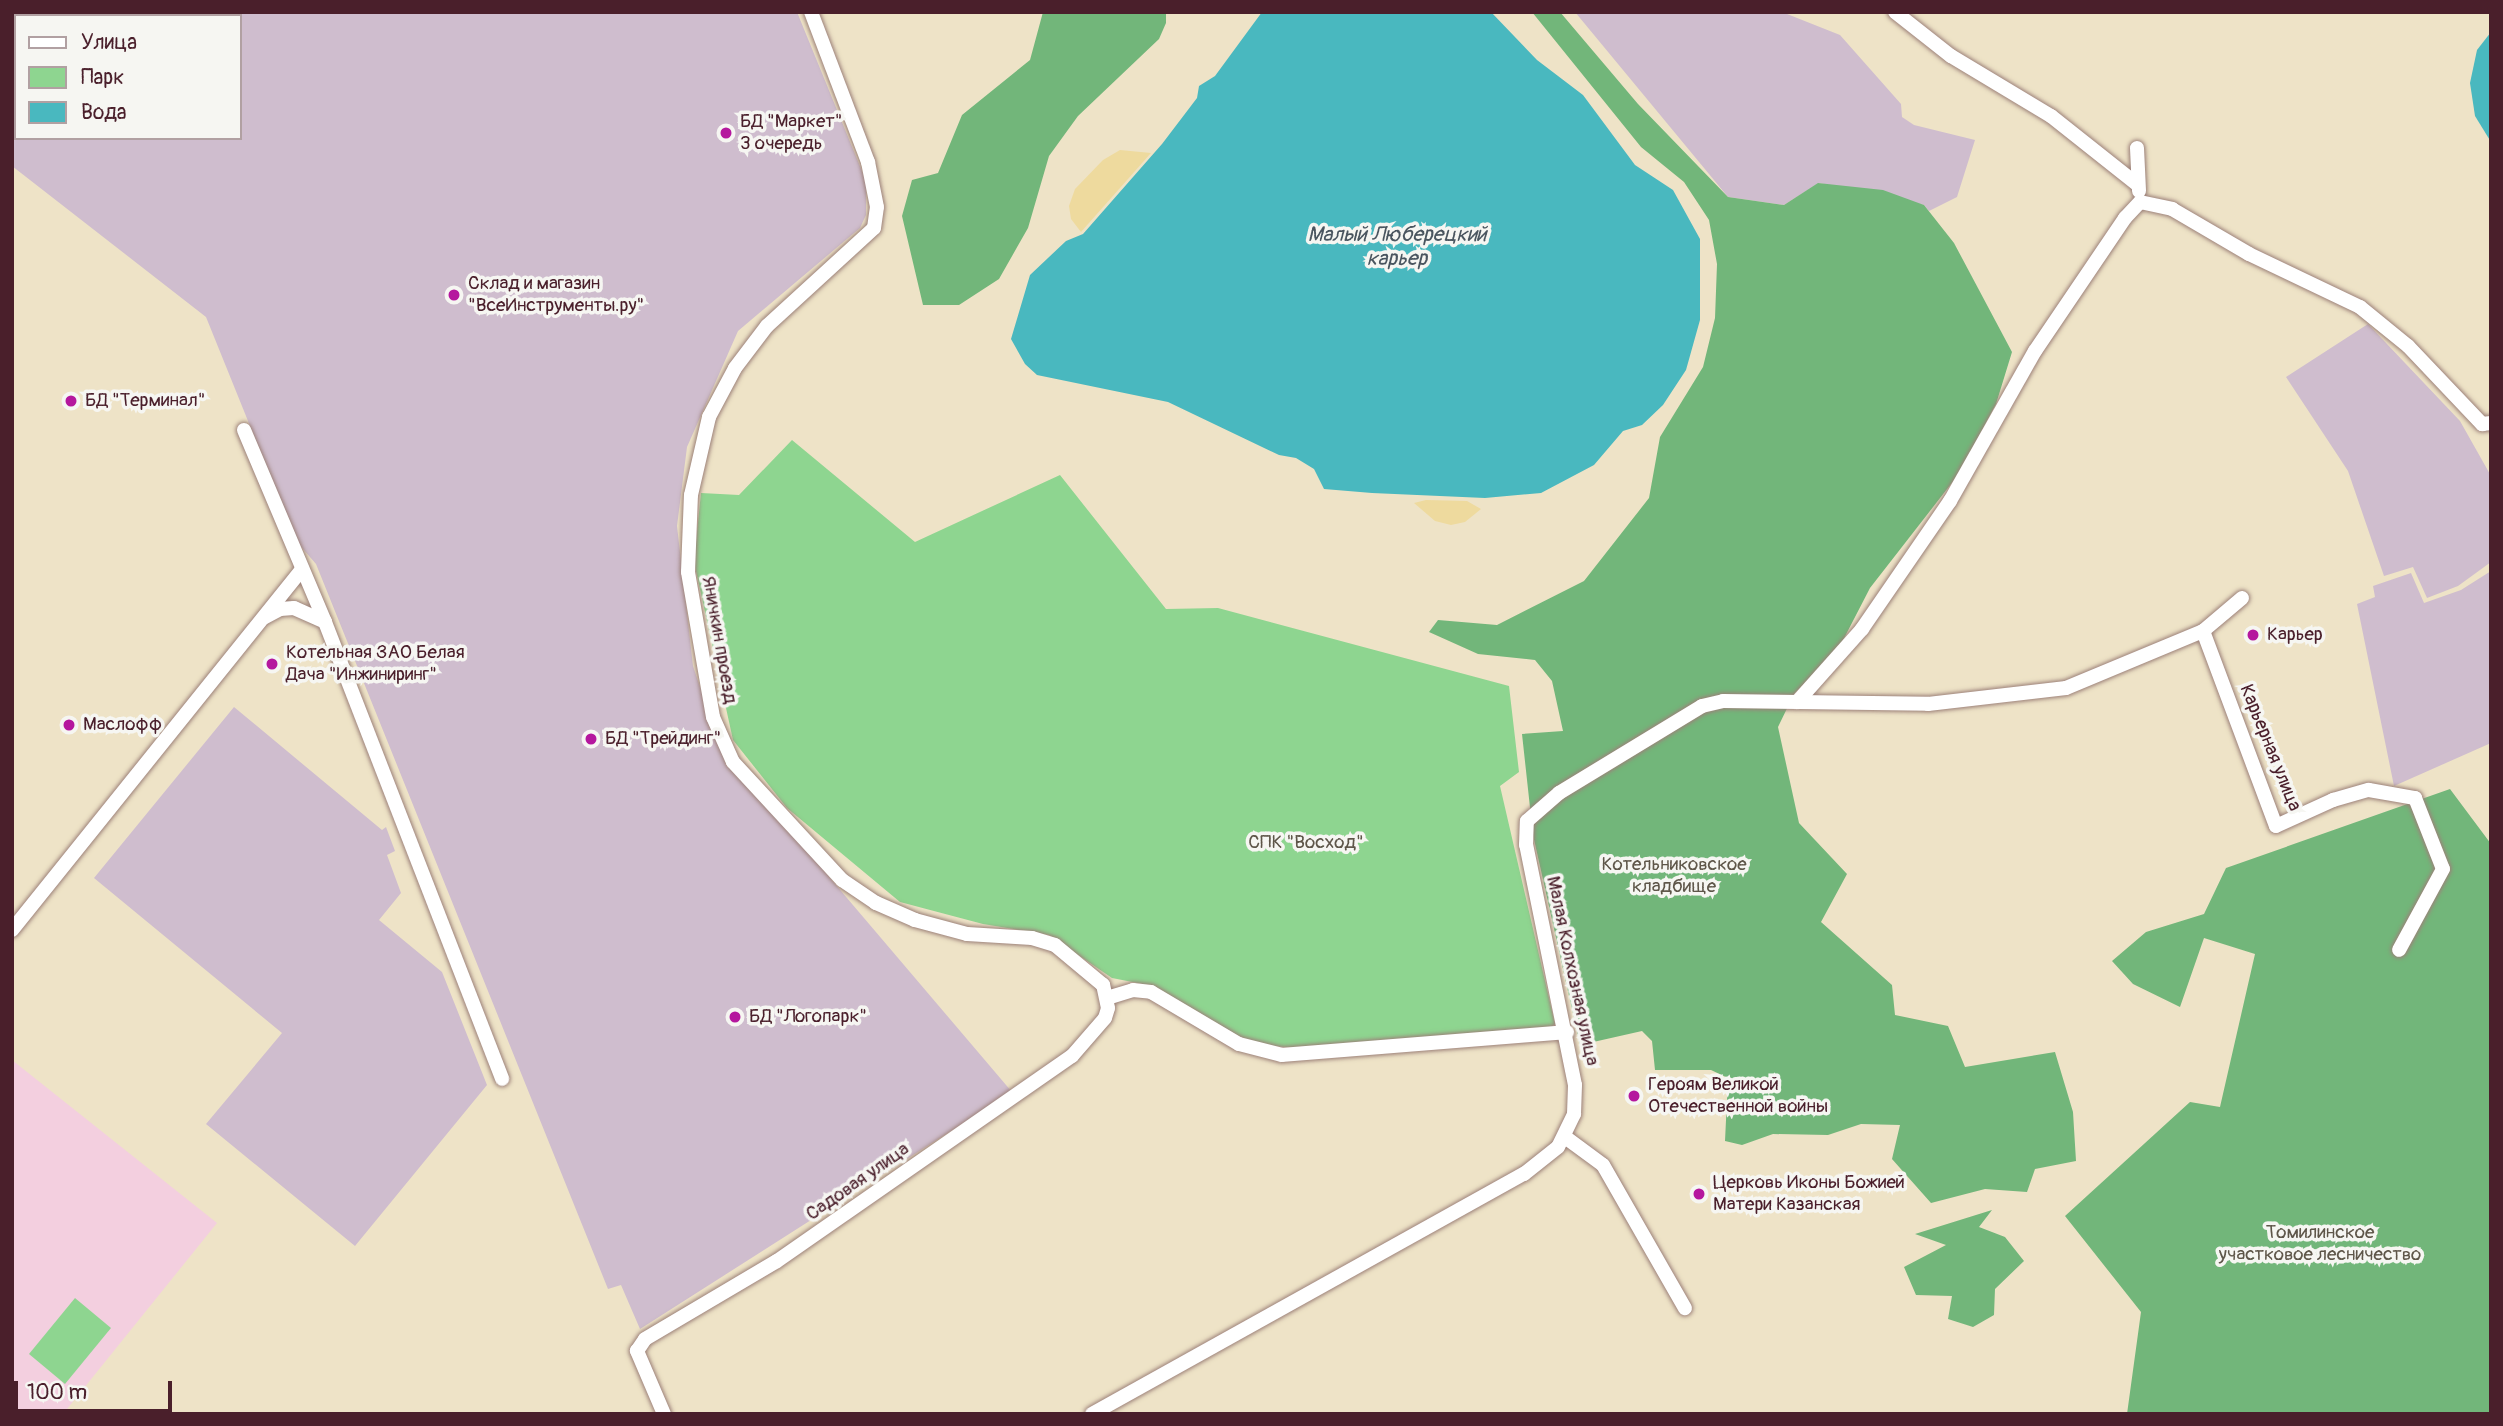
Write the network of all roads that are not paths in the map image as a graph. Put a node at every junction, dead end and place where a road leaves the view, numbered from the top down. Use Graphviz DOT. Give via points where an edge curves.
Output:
graph roads {
  1 [pos="811,12"];
  2 [pos="1895,12"];
  3 [pos="2137,148"];
  4 [pos="2138,185"];
  5 [pos="2140,202"];
  6 [pos="2491,423"];
  7 [pos="244,430"];
  8 [pos="302,569"];
  9 [pos="2242,598"];
  10 [pos="258,622"];
  11 [pos="325,622"];
  12 [pos="2203,631"];
  13 [pos="1797,702"];
  14 [pos="12,930"];
  15 [pos="2399,950"];
  16 [pos="1107,998"];
  17 [pos="1567,1031"];
  18 [pos="502,1079"];
  19 [pos="1564,1137"];
  20 [pos="1685,1308"];
  21 [pos="664,1414"];
  22 [pos="1092,1414"];
  1 -- 16 [label="street, Яничкин проезд" via="868,162 877,207 874,228 767,326 735,369 709,417 691,495 688,572 713,717 741,771 842,880 876,903 915,920 967,934 1055,945 1103,985"];
  2 -- 4 [label="street" via="1951,56 2051,116"];
  3 -- 4 [label="street"];
  4 -- 5 [label="street"];
  5 -- 6 [label="street" via="2172,209 2249,254 2360,307 2408,346 2482,424"];
  5 -- 13 [label="street" via="2050,328 1978,457 1903,570 1836,662"];
  7 -- 8 [label="street"];
  8 -- 10 [label="street"];
  8 -- 11 [label="street"];
  9 -- 12 [label="street"];
  10 -- 11 [label="street" via="280,609 294,608"];
  10 -- 14 [label="street"];
  11 -- 18 [label="street"];
  12 -- 13 [label="street" via="2067,688 1928,704"];
  12 -- 15 [label="street, Карьерная улица" via="2276,826 2333,800 2369,790 2415,798 2443,869"];
  13 -- 17 [label="street, Малая Колхозная улица" via="1723,701 1683,714 1559,793 1527,821 1526,845"];
  16 -- 17 [label="street" via="1133,990 1151,992 1238,1044 1282,1055"];
  16 -- 21 [label="street, Садовая улица" via="1105,1018 1072,1056 811,1238 645,1339 637,1351"];
  17 -- 19 [label="street, Малая Колхозная улица" via="1575,1085 1574,1114"];
  19 -- 20 [label="street" via="1593,1154 1614,1180"];
  19 -- 22 [label="street, Малая Колхозная улица" via="1551,1156 1524,1174"];
}
